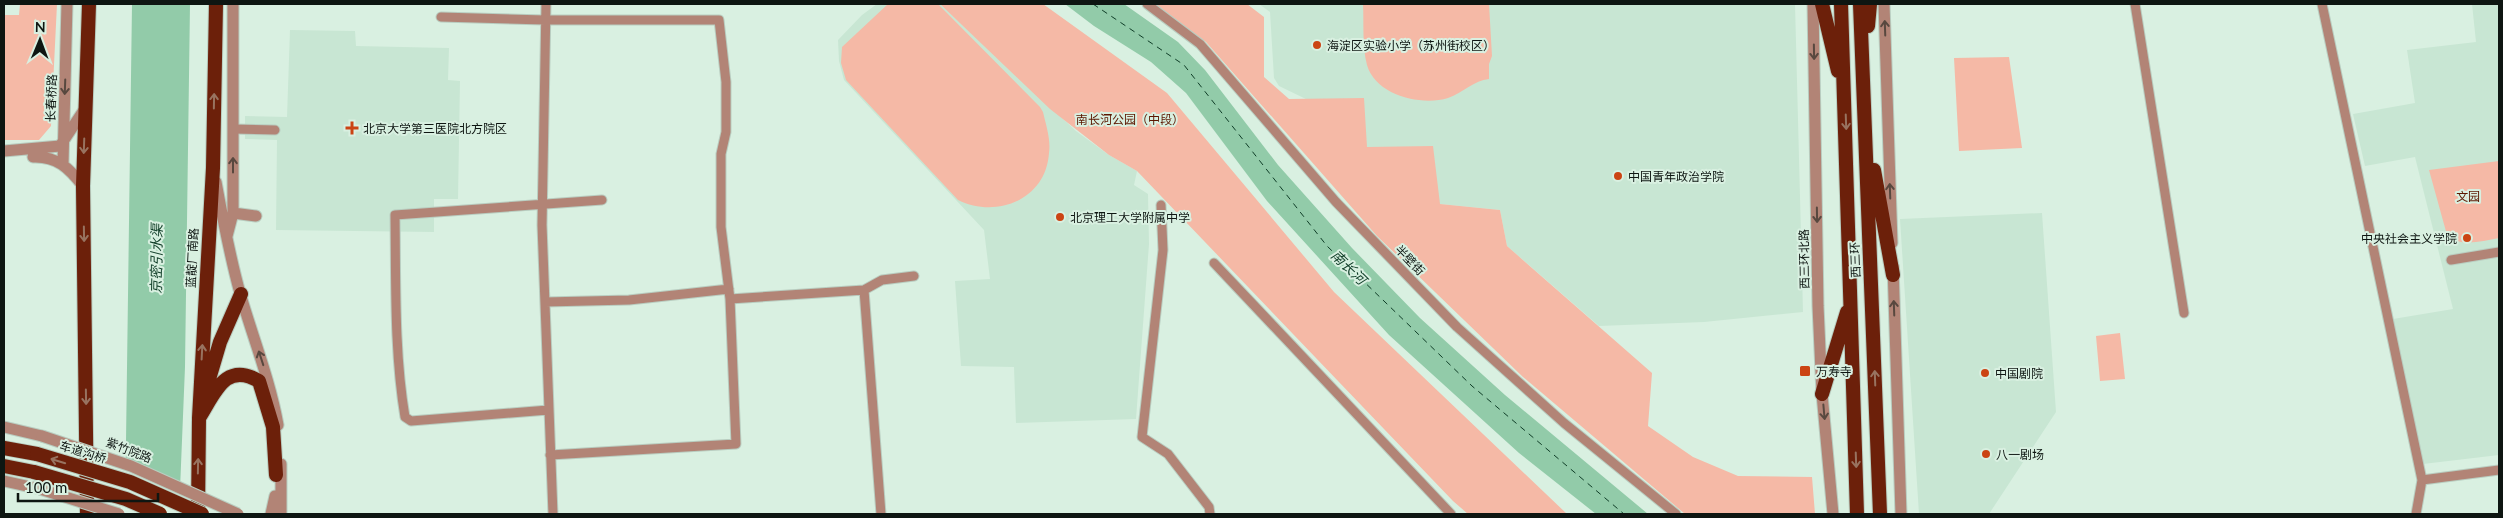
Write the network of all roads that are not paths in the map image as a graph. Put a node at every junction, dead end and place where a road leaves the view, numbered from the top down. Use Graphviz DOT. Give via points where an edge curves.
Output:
graph roads {
  1 [pos="67,4"];
  2 [pos="89,4"];
  3 [pos="216,4"];
  4 [pos="220,4"];
  5 [pos="232,4"];
  6 [pos="546,4"];
  7 [pos="1147,4"];
  8 [pos="1813,4"];
  9 [pos="1822,4"];
  10 [pos="1841,4"];
  11 [pos="1860,4"];
  12 [pos="1870,4"];
  13 [pos="1884,4"];
  14 [pos="2135,4"];
  15 [pos="2322,4"];
  16 [pos="441,17"];
  17 [pos="545,20"];
  18 [pos="215,24"];
  19 [pos="1863,79"];
  20 [pos="1846,103"];
  21 [pos="86,107"];
  22 [pos="1865,123"];
  23 [pos="233,129"];
  24 [pos="275,130"];
  25 [pos="64,141"];
  26 [pos="4,151"];
  27 [pos="4,158"];
  28 [pos="63,163"];
  29 [pos="213,168"];
  30 [pos="83,186"];
  31 [pos="602,200"];
  32 [pos="542,204"];
  33 [pos="1161,205"];
  34 [pos="233,213"];
  35 [pos="256,216"];
  36 [pos="226,240"];
  37 [pos="2499,252"];
  38 [pos="2451,260"];
  39 [pos="1214,263"];
  40 [pos="1893,274"];
  41 [pos="914,276"];
  42 [pos="864,290"];
  43 [pos="240,294"];
  44 [pos="729,294"];
  45 [pos="1851,300"];
  46 [pos="544,302"];
  47 [pos="2184,313"];
  48 [pos="1822,394"];
  49 [pos="548,410"];
  50 [pos="199,418"];
  51 [pos="4,427"];
  52 [pos="4,448"];
  53 [pos="550,456"];
  54 [pos="4,466"];
  55 [pos="2499,470"];
  56 [pos="279,475"];
  57 [pos="4,480"];
  58 [pos="2422,480"];
  59 [pos="87,514"];
  60 [pos="119,514"];
  61 [pos="160,514"];
  62 [pos="198,514"];
  63 [pos="202,514"];
  64 [pos="238,514"];
  65 [pos="271,514"];
  66 [pos="281,514"];
  67 [pos="553,514"];
  68 [pos="881,514"];
  69 [pos="1210,514"];
  70 [pos="1451,514"];
  71 [pos="1676,514"];
  72 [pos="1833,514"];
  73 [pos="1857,514"];
  74 [pos="1880,514"];
  75 [pos="1901,514"];
  76 [pos="2416,514"];
  1 -- 25 [label="street, 长春桥路, one-way"];
  2 -- 21 [label="highway"];
  3 -- 18 [label="highway, 蓝靛厂南路"];
  4 -- 18 [label="highway"];
  5 -- 23 [label="street"];
  6 -- 17 [label="street"];
  7 -- 71 [label="street, 半壁街" via="1200,44 1336,202 1457,327 1564,423"];
  8 -- 48 [label="street, 西三环北路, one-way"];
  9 -- 20 [label="highway"];
  10 -- 20 [label="highway, 西三环"];
  11 -- 19 [label="highway, 西三环"];
  12 -- 19 [label="highway"];
  40 -- 13 [label="street, one-way"];
  14 -- 47 [label="street"];
  15 -- 58 [label="street"];
  16 -- 17 [label="street"];
  17 -- 32 [label="street"];
  17 -- 44 [label="street" via="719,20 726,82 726,132 721,154 721,227"];
  29 -- 18 [label="highway, 蓝靛厂南路, one-way"];
  19 -- 22 [label="highway, 西三环"];
  20 -- 45 [label="highway, 西三环, one-way"];
  21 -- 25 [label="street"];
  21 -- 30 [label="highway, one-way"];
  22 -- 40 [label="highway"];
  74 -- 22 [label="highway, 西三环, one-way"];
  23 -- 24 [label="street"];
  34 -- 23 [label="street, one-way"];
  25 -- 26 [label="street" via="60,146 48,149"];
  25 -- 28 [label="street, 长春桥路"];
  27 -- 28 [label="street" via="47,157"];
  28 -- 30 [label="street"];
  29 -- 36 [label="street"];
  50 -- 29 [label="highway, 蓝靛厂南路, one-way"];
  30 -- 59 [label="highway, one-way"];
  31 -- 32 [label="street"];
  32 -- 46 [label="street"];
  32 -- 49 [label="street" via="395,215 398,345 404,417 411,421"];
  33 -- 69 [label="street" via="1163,250 1142,437 1168,454 1210,507"];
  34 -- 35 [label="street"];
  34 -- 36 [label="street"];
  36 -- 43 [label="street"];
  37 -- 38 [label="street"];
  39 -- 70 [label="street"];
  75 -- 40 [label="street, one-way"];
  41 -- 42 [label="street" via="882,280"];
  42 -- 44 [label="street"];
  42 -- 68 [label="street"];
  43 -- 50 [label="highway" via="220,342"];
  56 -- 43 [label="street, one-way" via="281,450 274,403"];
  44 -- 46 [label="street"];
  44 -- 53 [label="street" via="736,444"];
  45 -- 48 [label="highway"];
  45 -- 73 [label="highway, 西三环, one-way"];
  46 -- 49 [label="street"];
  48 -- 72 [label="street, 西三环北路, one-way"];
  49 -- 53 [label="street"];
  50 -- 56 [label="highway" via="226,379 236,373 248,374 259,381 273,427"];
  62 -- 50 [label="highway, 蓝靛厂南路, one-way"];
  51 -- 64 [label="street, 紫竹院路, bridge" via="42,436 131,466"];
  63 -- 52 [label="highway, 车道沟桥, one-way, bridge" via="130,482 37,454"];
  53 -- 67 [label="street"];
  54 -- 61 [label="highway, bridge" via="126,499"];
  55 -- 58 [label="street"];
  56 -- 65 [label="street"];
  56 -- 66 [label="street"];
  57 -- 60 [label="street, bridge"];
  58 -- 76 [label="street"];
}
